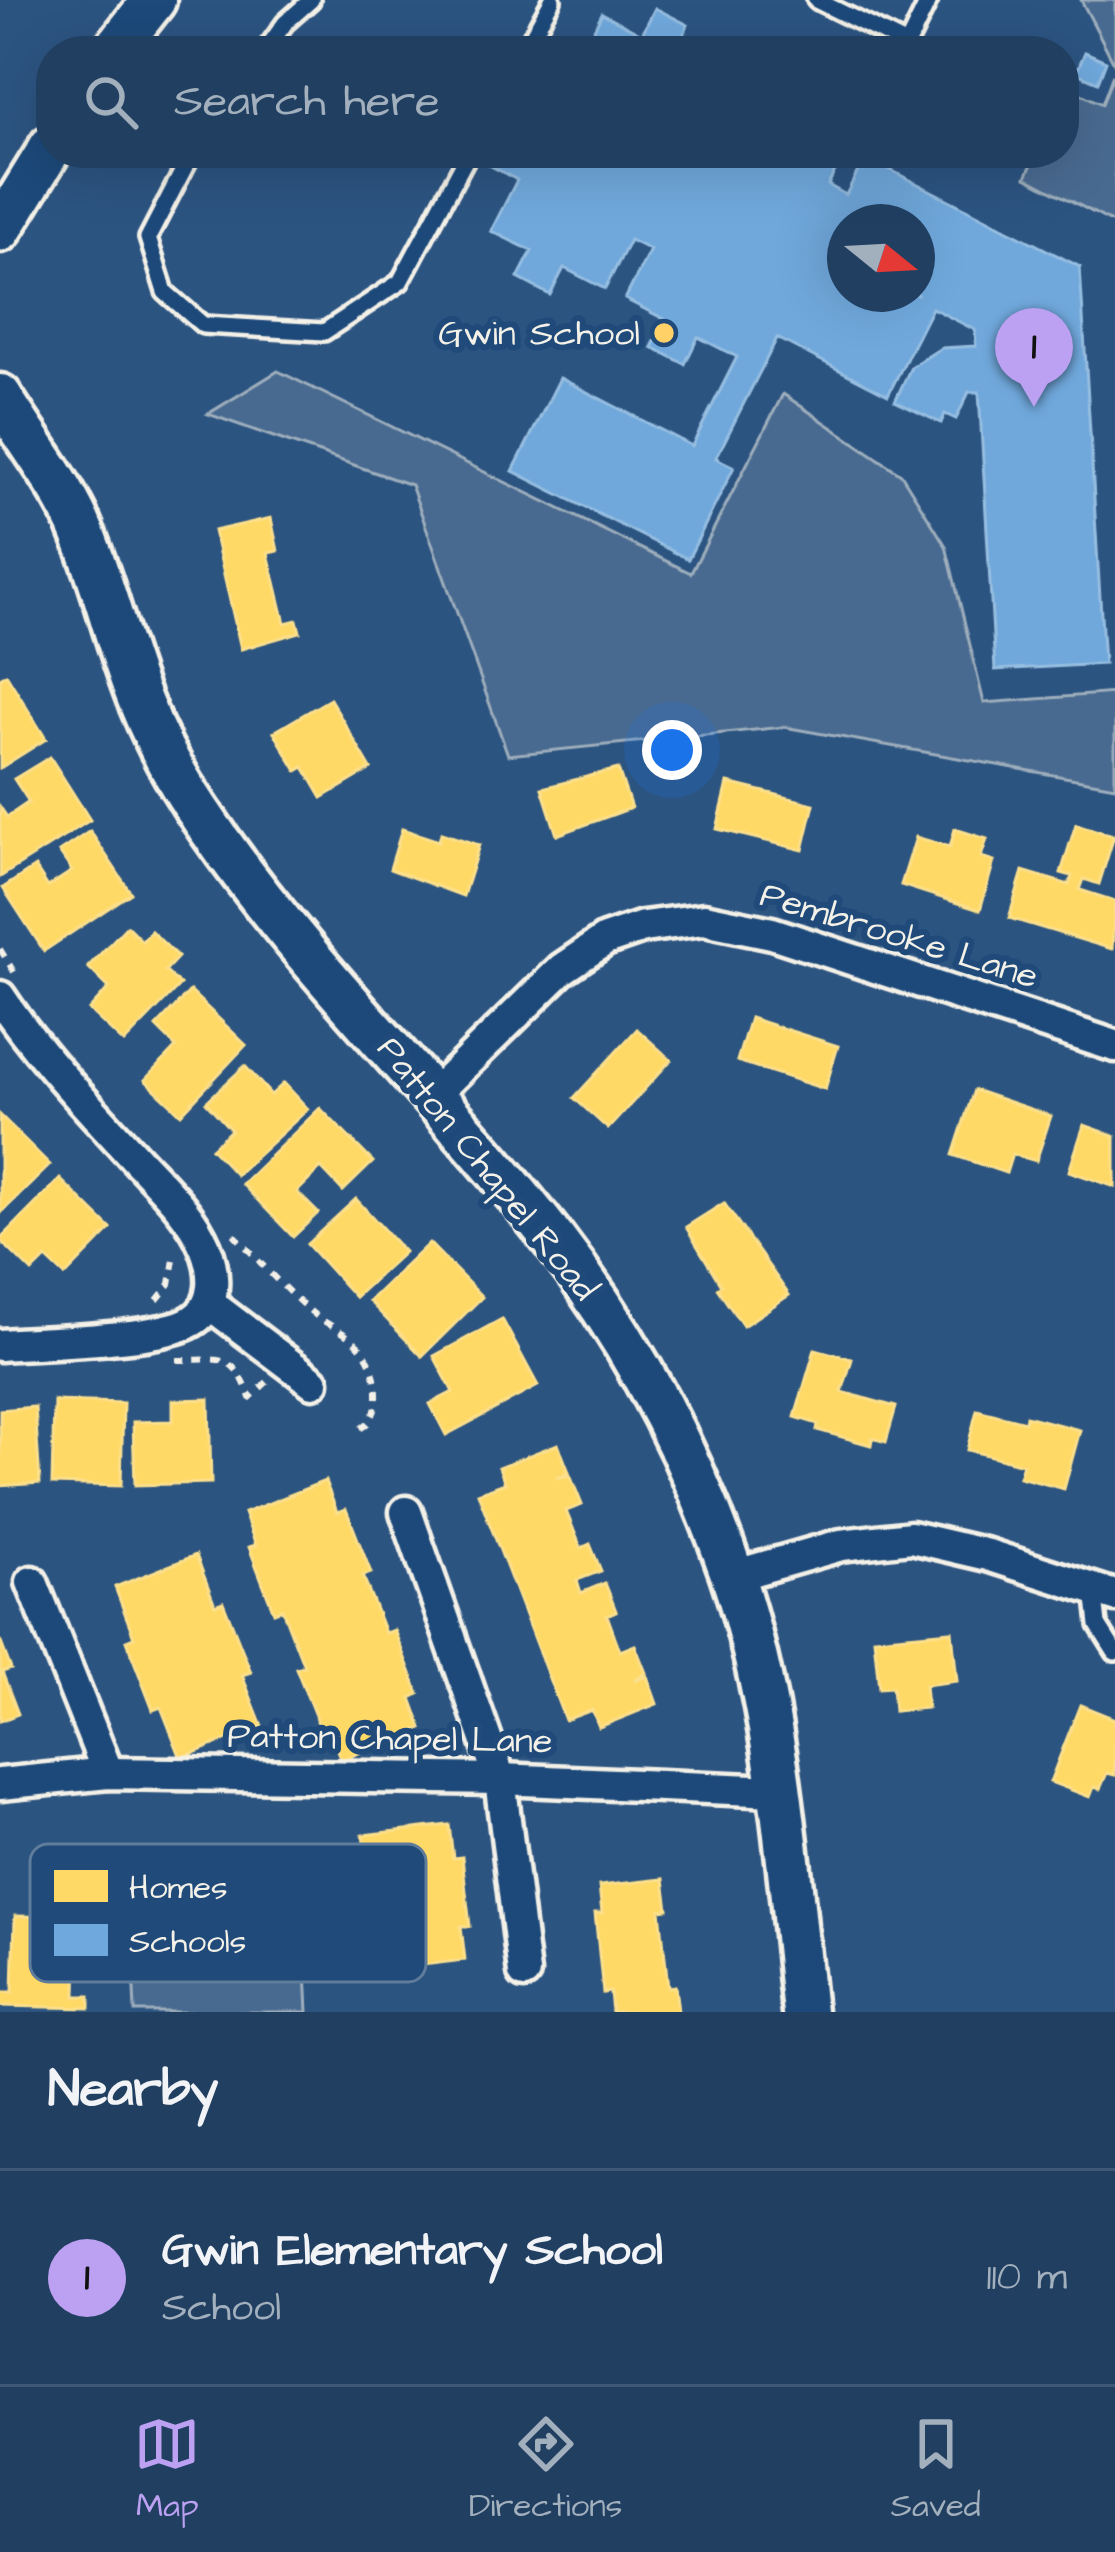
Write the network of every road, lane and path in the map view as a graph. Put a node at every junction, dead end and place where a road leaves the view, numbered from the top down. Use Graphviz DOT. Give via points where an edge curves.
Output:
graph roads {
  1 [pos="154,0"];
  2 [pos="311,0"];
  3 [pos="552,0"];
  4 [pos="816,0"];
  5 [pos="929,0"];
  6 [pos="126,36"];
  7 [pos="276,36"];
  8 [pos="532,36"];
  9 [pos="889,36"];
  10 [pos="911,36"];
  11 [pos="38,168"];
  12 [pos="184,168"];
  13 [pos="461,168"];
  14 [pos="0,230"];
  15 [pos="0,396"];
  16 [pos="0,997"];
  17 [pos="1115,1046"];
  18 [pos="431,1096"];
  19 [pos="174,1251"];
  20 [pos="210,1304"];
  21 [pos="140,1306"];
  22 [pos="0,1345"];
  23 [pos="166,1359"];
  24 [pos="300,1372"];
  25 [pos="406,1512"];
  26 [pos="733,1576"];
  27 [pos="32,1582"];
  28 [pos="1104,1592"];
  29 [pos="1115,1652"];
  30 [pos="108,1773"];
  31 [pos="500,1779"];
  32 [pos="0,1784"];
  33 [pos="779,1791"];
  34 [pos="524,1973"];
  35 [pos="804,2012"];
  1 -- 6 [label="street"];
  2 -- 7 [label="lane"];
  3 -- 8 [label="lane"];
  4 -- 9 [label="lane"];
  5 -- 10 [label="lane"];
  11 -- 14 [label="street"];
  12 -- 13 [label="lane" via="148,238 165,292 202,325 324,332 400,282"];
  15 -- 18 [label="street, Patton Chapel Road" via="77,521 142,708 185,788 316,966"];
  16 -- 20 [label="street" via="183,1211 205,1246"];
  17 -- 18 [label="street, Pembrooke Lane" via="772,933 704,919 605,940 562,969"];
  18 -- 26 [label="street, Patton Chapel Road" via="554,1240 616,1329 685,1454"];
  19 -- 21 [label="path" via="170,1284"];
  20 -- 22 [label="street" via="193,1322 159,1332"];
  20 -- 24 [label="street"];
  23 -- 24 [label="path" via="224,1360 250,1398"];
  25 -- 31 [label="street"];
  26 -- 28 [label="street" via="841,1545 910,1537"];
  26 -- 33 [label="street, Patton Chapel Road"];
  27 -- 30 [label="street"];
  28 -- 29 [label="lane" via="1098,1625"];
  30 -- 31 [label="street, Patton Chapel Lane"];
  30 -- 32 [label="street, Patton Chapel Lane"];
  31 -- 33 [label="street, Patton Chapel Lane"];
  31 -- 34 [label="street"];
  33 -- 35 [label="street, Patton Chapel Road"];
}
